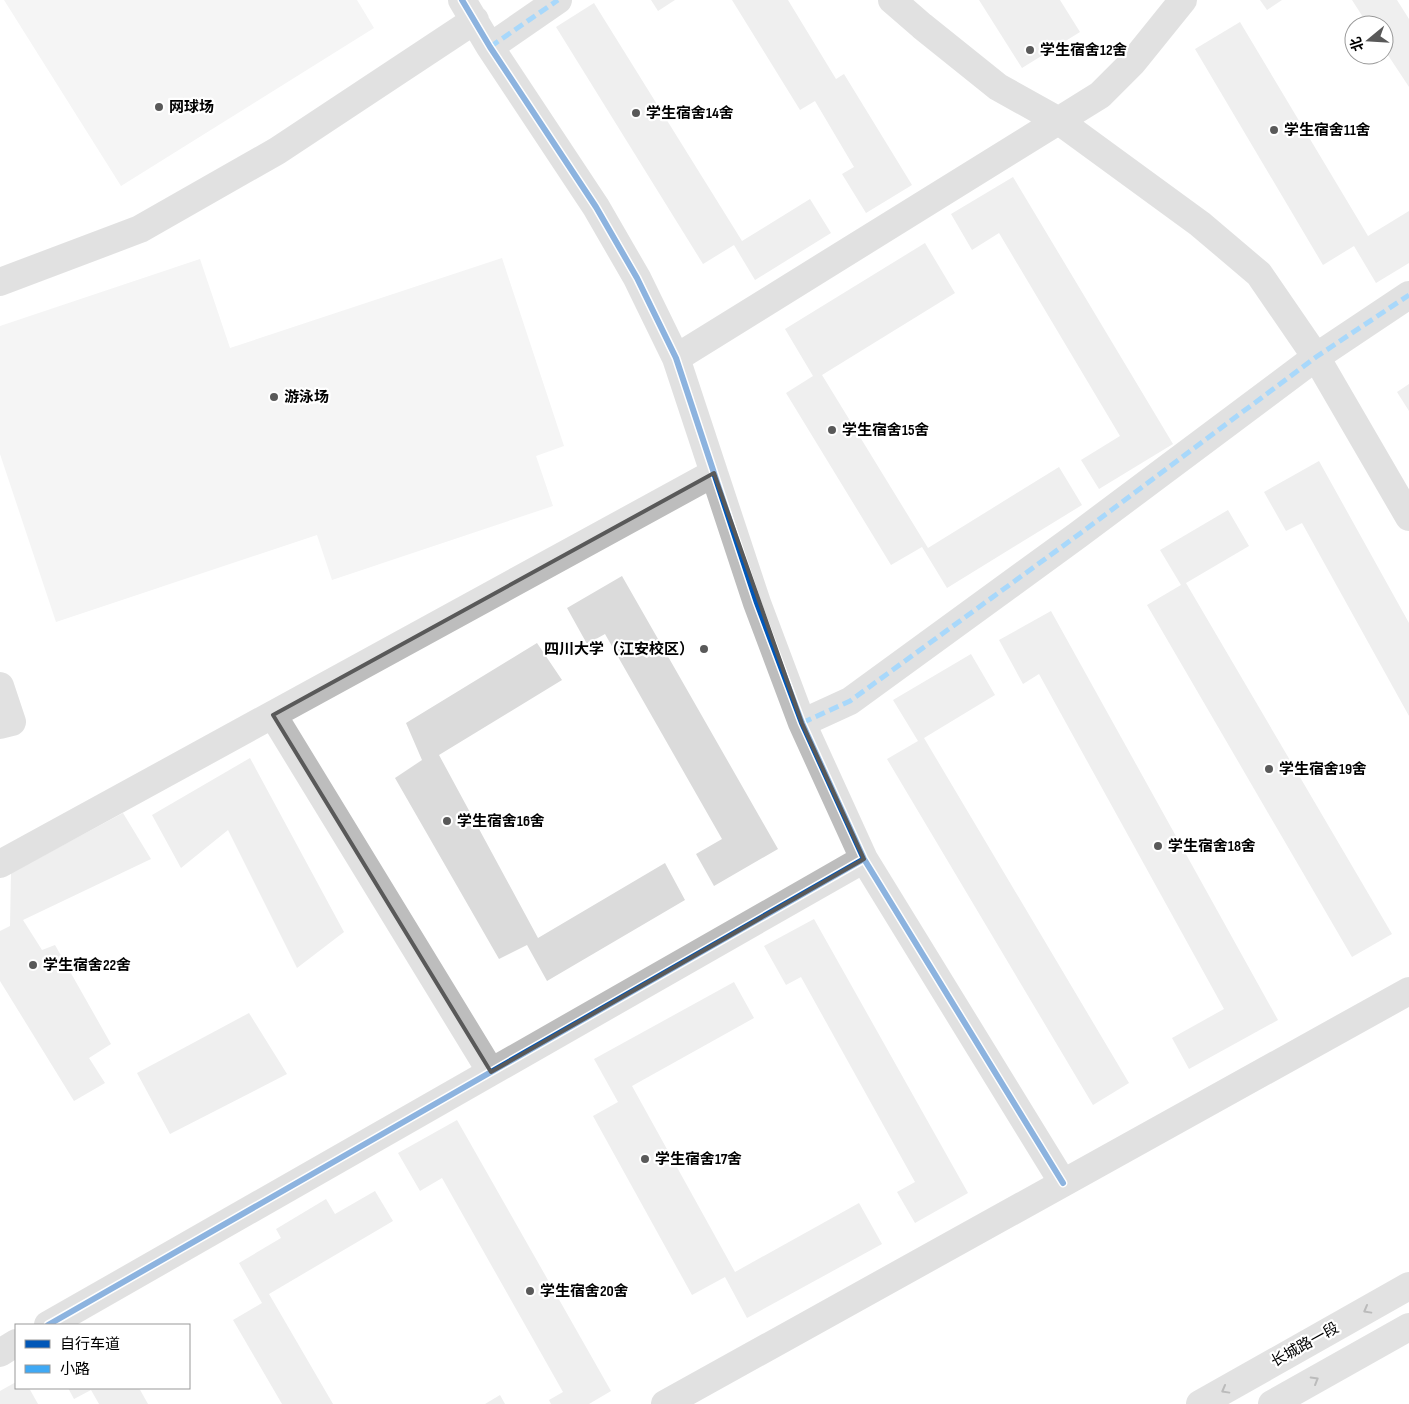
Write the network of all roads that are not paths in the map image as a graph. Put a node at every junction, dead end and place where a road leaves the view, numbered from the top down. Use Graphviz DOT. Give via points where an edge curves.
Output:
graph roads {
  1 [pos="558,0"];
  2 [pos="892,0"];
  3 [pos="1183,0"];
  4 [pos="468,10"];
  5 [pos="490,47"];
  6 [pos="1059,121"];
  7 [pos="0,282"];
  8 [pos="1409,295"];
  9 [pos="1316,356"];
  10 [pos="676,358"];
  11 [pos="714,473"];
  12 [pos="1409,516"];
  13 [pos="0,686"];
  14 [pos="273,715"];
  15 [pos="802,723"];
  16 [pos="0,725"];
  17 [pos="864,859"];
  18 [pos="0,864"];
  19 [pos="1409,991"];
  20 [pos="490,1072"];
  21 [pos="1063,1183"];
  22 [pos="1409,1286"];
  23 [pos="50,1324"];
  24 [pos="1409,1327"];
  25 [pos="15,1344"];
  26 [pos="0,1352"];
  27 [pos="665,1404"];
  28 [pos="1200,1404"];
  29 [pos="1272,1404"];
  1 -- 5 [label="street"];
  2 -- 6 [label="street" via="998,88"];
  3 -- 6 [label="street" via="1133,62 1100,95"];
  4 -- 5 [label="street"];
  4 -- 7 [label="street" via="277,151 140,229"];
  5 -- 10 [label="street" via="596,207 637,278"];
  6 -- 9 [label="street" via="1200,224 1259,274"];
  6 -- 10 [label="street"];
  8 -- 9 [label="street"];
  9 -- 12 [label="street"];
  9 -- 15 [label="street" via="850,701"];
  10 -- 11 [label="street"];
  11 -- 14 [label="street"];
  11 -- 15 [label="street" via="757,603"];
  13 -- 16 [label="street" via="12,722"];
  14 -- 18 [label="street"];
  14 -- 20 [label="street"];
  15 -- 17 [label="street"];
  17 -- 20 [label="street"];
  17 -- 21 [label="street"];
  19 -- 21 [label="street"];
  20 -- 23 [label="street"];
  21 -- 27 [label="street"];
  22 -- 28 [label="main road, 长城路一段, one-way"];
  29 -- 24 [label="main road, one-way"];
  25 -- 26 [label="street"];
}
